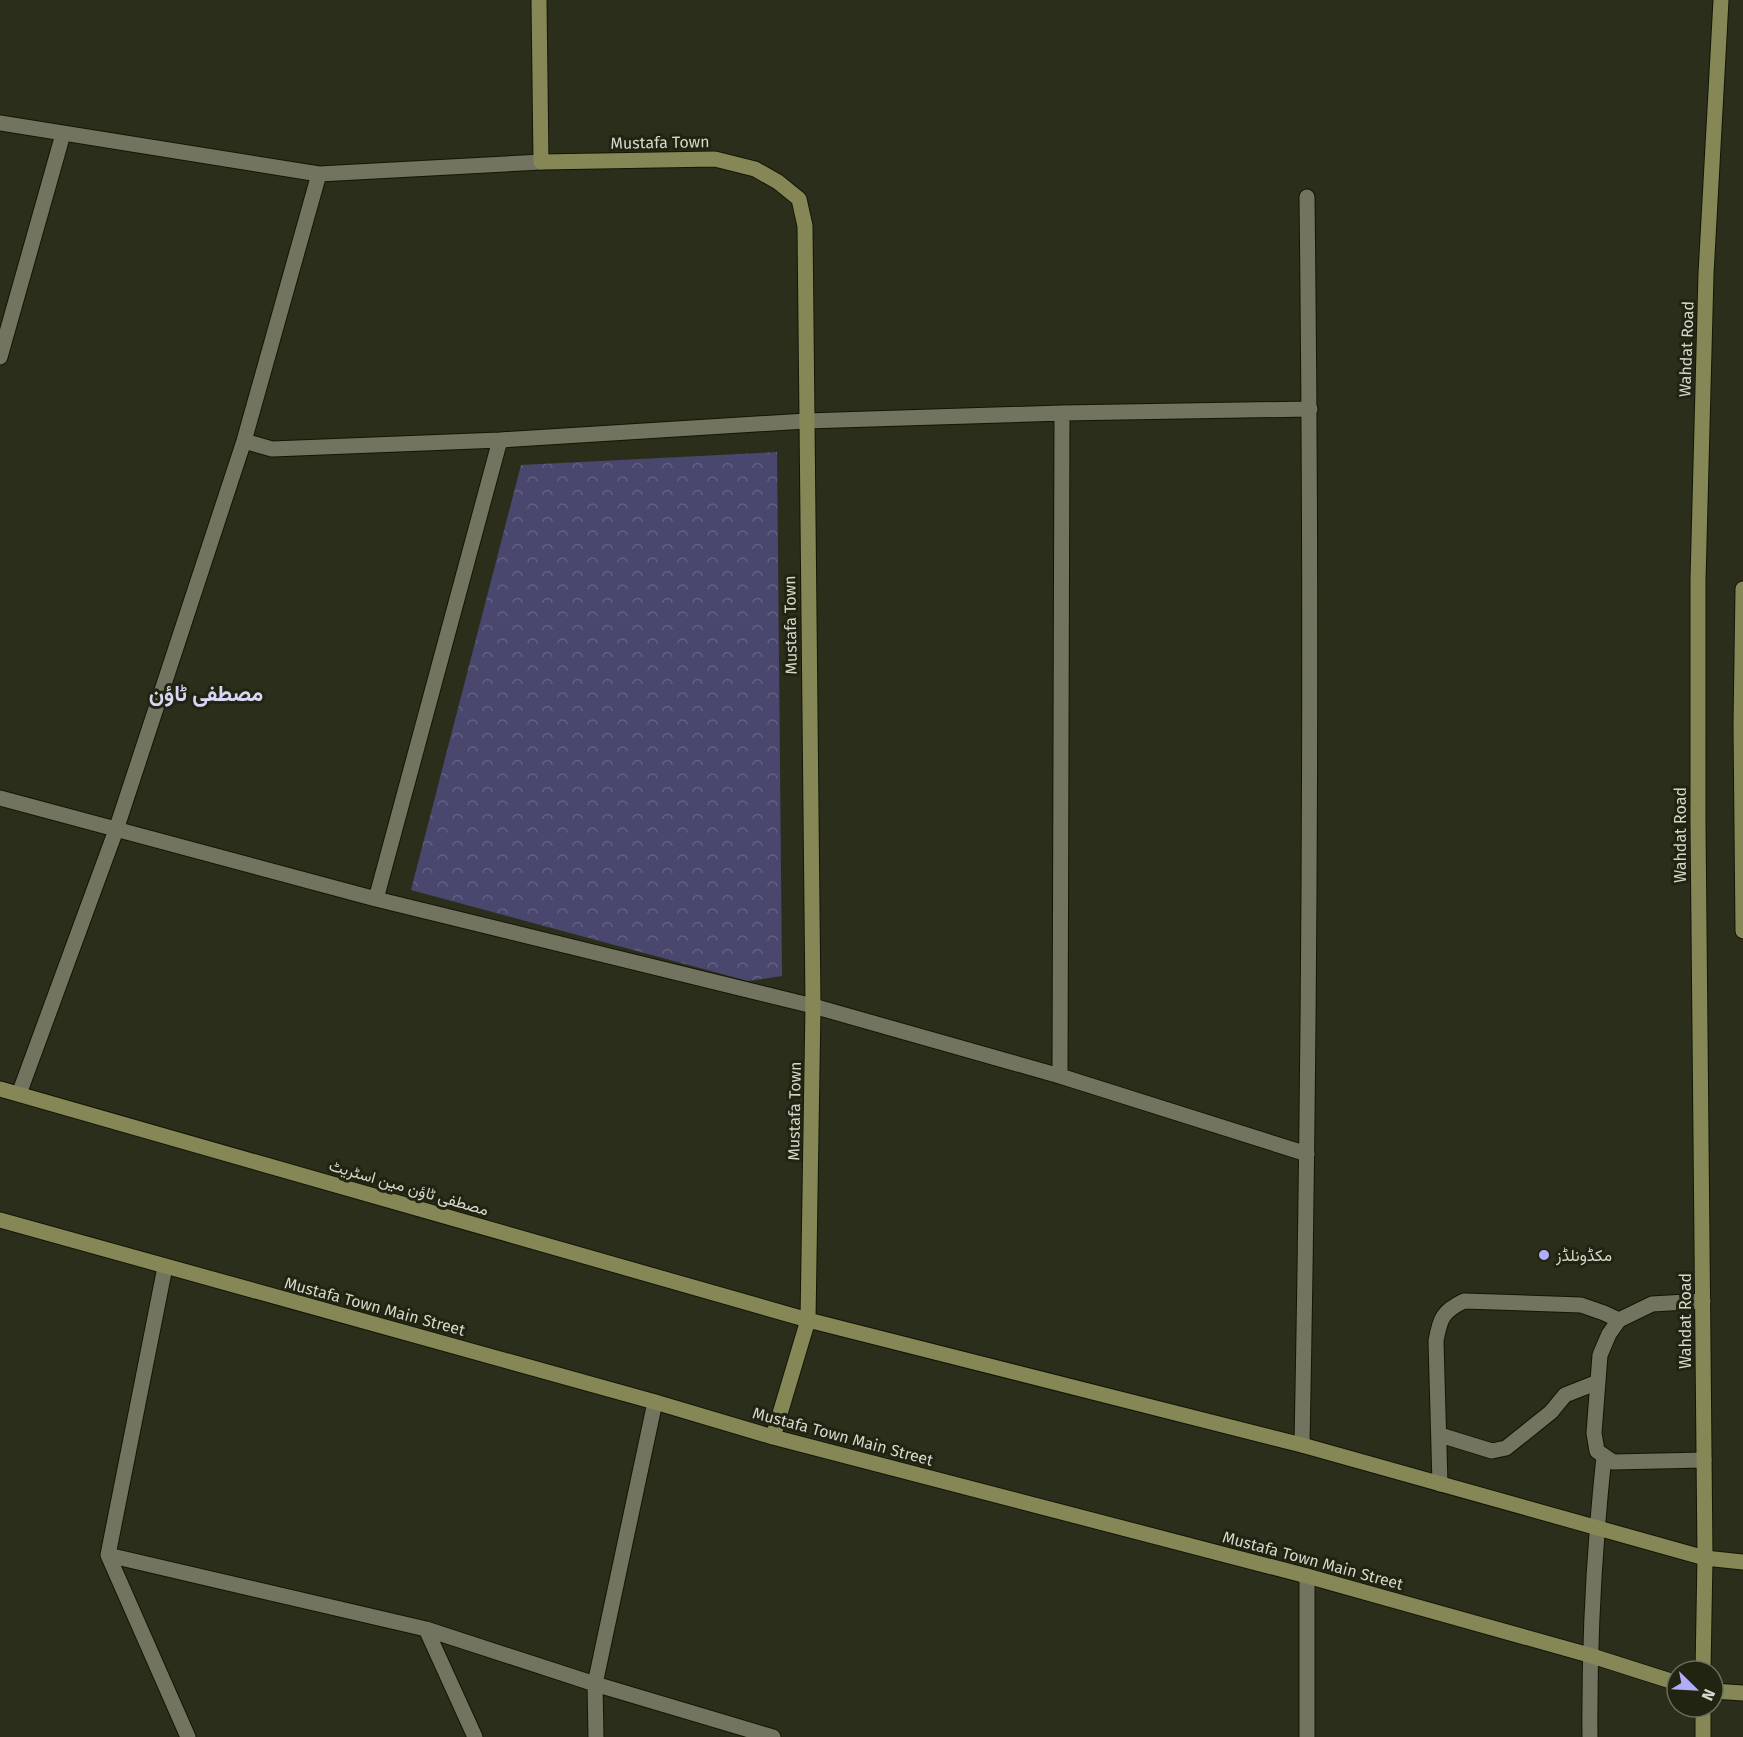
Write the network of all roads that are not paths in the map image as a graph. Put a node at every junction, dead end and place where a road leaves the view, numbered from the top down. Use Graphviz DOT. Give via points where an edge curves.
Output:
graph roads {
  1 [pos="538,0"];
  2 [pos="1721,0"];
  3 [pos="0,123"];
  4 [pos="63,134"];
  5 [pos="542,162"];
  6 [pos="318,174"];
  7 [pos="1307,197"];
  8 [pos="0,357"];
  9 [pos="1310,410"];
  10 [pos="1062,413"];
  11 [pos="806,421"];
  12 [pos="500,440"];
  13 [pos="244,441"];
  14 [pos="1743,589"];
  15 [pos="0,798"];
  16 [pos="117,830"];
  17 [pos="376,899"];
  18 [pos="1743,931"];
  19 [pos="813,1006"];
  20 [pos="1060,1076"];
  21 [pos="0,1089"];
  22 [pos="19,1094"];
  23 [pos="1307,1154"];
  24 [pos="0,1220"];
  25 [pos="165,1267"];
  26 [pos="1703,1301"];
  27 [pos="808,1320"];
  28 [pos="1618,1320"];
  29 [pos="1598,1382"];
  30 [pos="655,1402"];
  31 [pos="1440,1435"];
  32 [pos="773,1437"];
  33 [pos="1302,1445"];
  34 [pos="1604,1456"];
  35 [pos="1704,1460"];
  36 [pos="1440,1484"];
  37 [pos="1596,1528"];
  38 [pos="108,1556"];
  39 [pos="1705,1558"];
  40 [pos="1743,1562"];
  41 [pos="1307,1576"];
  42 [pos="426,1629"];
  43 [pos="1589,1655"];
  44 [pos="1703,1659"];
  45 [pos="1665,1679"];
  46 [pos="595,1684"];
  47 [pos="1725,1692"];
  48 [pos="1743,1693"];
  49 [pos="1703,1719"];
  50 [pos="188,1737"];
  51 [pos="475,1737"];
  52 [pos="596,1737"];
  53 [pos="773,1737"];
  54 [pos="1307,1737"];
  55 [pos="1590,1737"];
  56 [pos="1703,1737"];
  1 -- 5 [label="street"];
  2 -- 26 [label="street, Wahdat Road" via="1706,262 1698,580"];
  3 -- 4 [label="street"];
  4 -- 6 [label="street"];
  4 -- 8 [label="street"];
  5 -- 6 [label="street"];
  5 -- 11 [label="street, Mustafa Town" via="715,159 755,169 799,199 805,226"];
  6 -- 13 [label="street"];
  7 -- 9 [label="street"];
  9 -- 10 [label="street"];
  9 -- 23 [label="street"];
  10 -- 11 [label="street"];
  10 -- 20 [label="street"];
  11 -- 12 [label="street"];
  11 -- 19 [label="street, Mustafa Town"];
  12 -- 13 [label="street" via="272,449"];
  12 -- 17 [label="street"];
  13 -- 16 [label="street"];
  14 -- 18 [label="street"];
  15 -- 16 [label="street"];
  16 -- 17 [label="street"];
  16 -- 22 [label="street"];
  17 -- 19 [label="street"];
  19 -- 20 [label="street"];
  19 -- 27 [label="street, Mustafa Town"];
  20 -- 23 [label="street"];
  21 -- 22 [label="street, مصطفی ٹاؤن مین اسٹریٹ"];
  22 -- 27 [label="street, مصطفی ٹاؤن مین اسٹریٹ"];
  23 -- 33 [label="street"];
  24 -- 25 [label="street, Mustafa Town Main Street"];
  25 -- 30 [label="street, Mustafa Town Main Street"];
  25 -- 38 [label="street"];
  26 -- 28 [label="street" via="1652,1304"];
  26 -- 35 [label="street, Wahdat Road"];
  27 -- 32 [label="street, Mustafa Town"];
  27 -- 33 [label="street"];
  28 -- 29 [label="street" via="1600,1355"];
  28 -- 31 [label="street" via="1581,1305 1464,1301 1449,1308 1439,1322 1436,1341"];
  29 -- 31 [label="street" via="1565,1395 1551,1412 1506,1448 1492,1451"];
  29 -- 34 [label="street" via="1594,1433 1597,1451"];
  30 -- 32 [label="street, Mustafa Town Main Street"];
  30 -- 46 [label="street"];
  31 -- 36 [label="street"];
  32 -- 41 [label="street, Mustafa Town Main Street"];
  33 -- 36 [label="street"];
  34 -- 35 [label="street" via="1613,1462"];
  34 -- 37 [label="street"];
  35 -- 39 [label="street, Wahdat Road"];
  36 -- 37 [label="street"];
  37 -- 39 [label="street"];
  37 -- 43 [label="street"];
  38 -- 42 [label="street"];
  38 -- 50 [label="street"];
  39 -- 40 [label="street"];
  39 -- 44 [label="street, Wahdat Road"];
  41 -- 43 [label="street, Mustafa Town Main Street"];
  41 -- 54 [label="street"];
  42 -- 46 [label="street"];
  42 -- 51 [label="street"];
  43 -- 45 [label="street, Mustafa Town Main Street"];
  43 -- 55 [label="street"];
  46 -- 52 [label="street"];
  46 -- 53 [label="street"];
  47 -- 48 [label="street"];
  49 -- 56 [label="street"];
}
